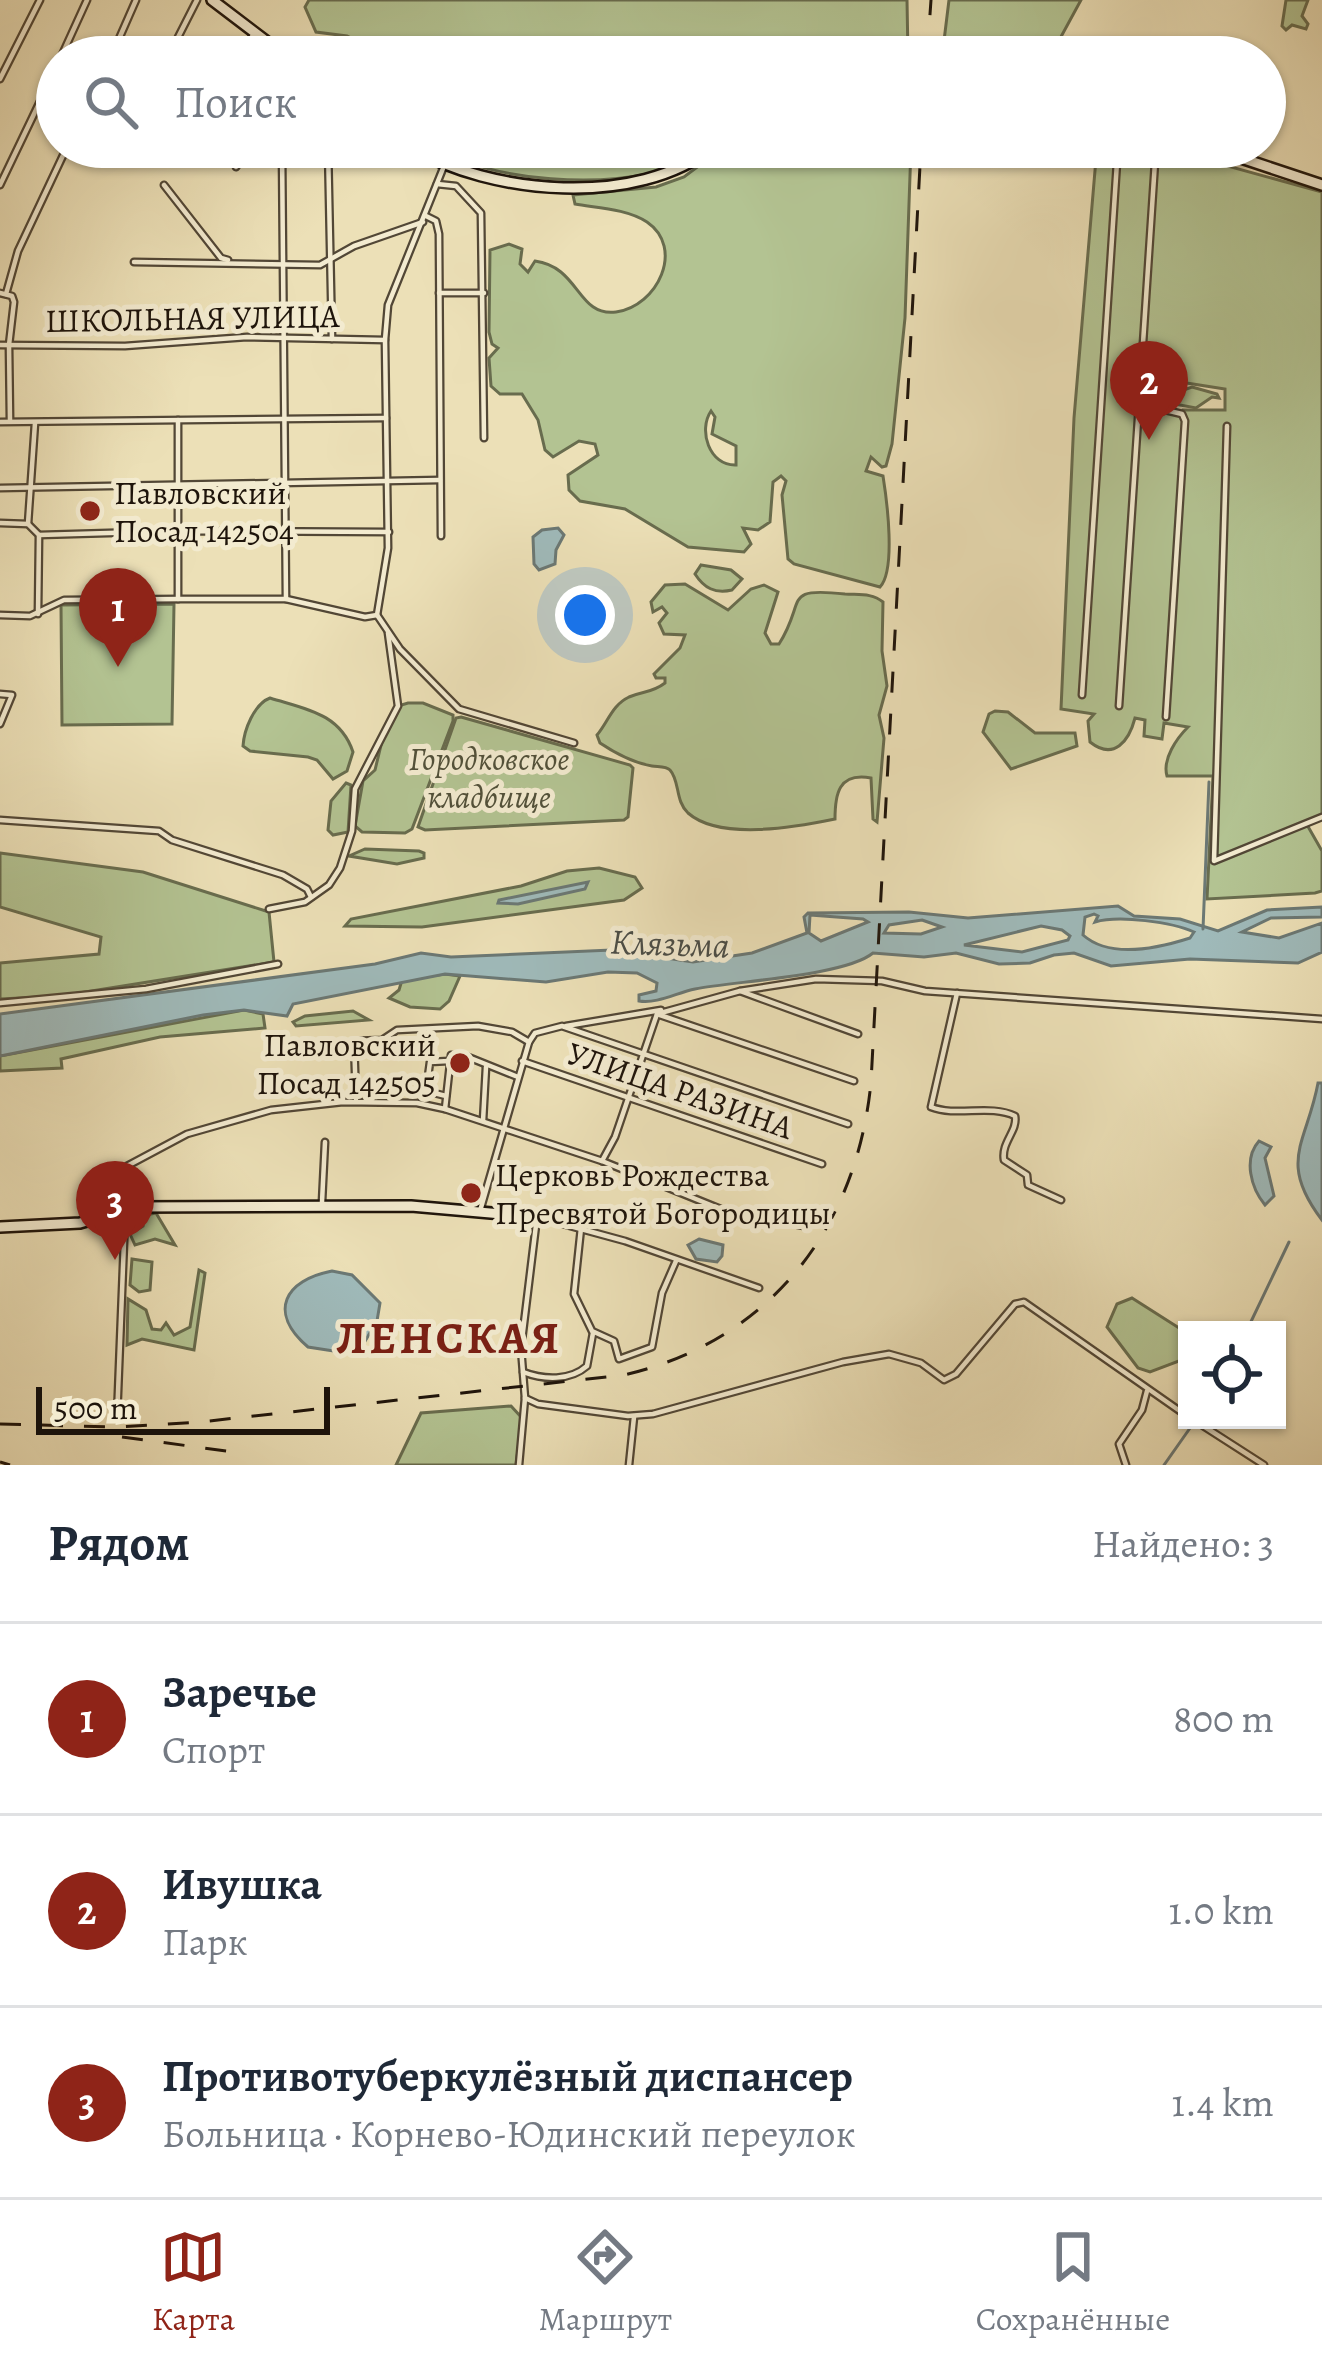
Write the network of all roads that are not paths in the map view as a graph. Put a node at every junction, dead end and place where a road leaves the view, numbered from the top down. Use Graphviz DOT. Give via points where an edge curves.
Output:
graph roads {
  1 [pos="40,0"];
  2 [pos="87,0"];
  3 [pos="136,0"];
  4 [pos="197,0"];
  5 [pos="212,0"];
  6 [pos="254,32"];
  7 [pos="71,36"];
  8 [pos="120,36"];
  9 [pos="179,36"];
  10 [pos="252,36"];
  11 [pos="259,36"];
  12 [pos="0,80"];
  13 [pos="36,110"];
  14 [pos="57,168"];
  15 [pos="282,168"];
  16 [pos="328,168"];
  17 [pos="443,168"];
  18 [pos="451,168"];
  19 [pos="682,168"];
  20 [pos="1117,168"];
  21 [pos="1155,168"];
  22 [pos="1271,168"];
  23 [pos="437,184"];
  24 [pos="0,185"];
  25 [pos="164,185"];
  26 [pos="1322,185"];
  27 [pos="424,219"];
  28 [pos="134,262"];
  29 [pos="233,262"];
  30 [pos="329,262"];
  31 [pos="284,265"];
  32 [pos="439,293"];
  33 [pos="484,293"];
  34 [pos="3,294"];
  35 [pos="285,340"];
  36 [pos="332,340"];
  37 [pos="385,340"];
  38 [pos="0,345"];
  39 [pos="9,345"];
  40 [pos="1140,382"];
  41 [pos="386,418"];
  42 [pos="286,419"];
  43 [pos="178,420"];
  44 [pos="0,422"];
  45 [pos="10,422"];
  46 [pos="35,423"];
  47 [pos="1227,426"];
  48 [pos="484,438"];
  49 [pos="286,480"];
  50 [pos="387,480"];
  51 [pos="440,480"];
  52 [pos="176,483"];
  53 [pos="33,485"];
  54 [pos="0,488"];
  55 [pos="0,523"];
  56 [pos="28,524"];
  57 [pos="178,531"];
  58 [pos="287,531"];
  59 [pos="388,532"];
  60 [pos="39,536"];
  61 [pos="441,536"];
  62 [pos="178,598"];
  63 [pos="286,599"];
  64 [pos="38,614"];
  65 [pos="0,615"];
  66 [pos="377,615"];
  67 [pos="388,633"];
  68 [pos="0,694"];
  69 [pos="1082,695"];
  70 [pos="1119,706"];
  71 [pos="1166,717"];
  72 [pos="0,724"];
  73 [pos="574,743"];
  74 [pos="1322,817"];
  75 [pos="0,820"];
  76 [pos="311,897"];
  77 [pos="269,909"];
  78 [pos="278,964"];
  79 [pos="740,992"];
  80 [pos="957,993"];
  81 [pos="0,1003"];
  82 [pos="659,1012"];
  83 [pos="1322,1019"];
  84 [pos="562,1026"];
  85 [pos="858,1034"];
  86 [pos="529,1042"];
  87 [pos="642,1053"];
  88 [pos="448,1061"];
  89 [pos="523,1061"];
  90 [pos="486,1065"];
  91 [pos="518,1077"];
  92 [pos="854,1081"];
  93 [pos="431,1094"];
  94 [pos="628,1095"];
  95 [pos="446,1096"];
  96 [pos="356,1102"];
  97 [pos="429,1105"];
  98 [pos="446,1109"];
  99 [pos="483,1121"];
  100 [pos="848,1124"];
  101 [pos="504,1128"];
  102 [pos="326,1142"];
  103 [pos="602,1161"];
  104 [pos="822,1164"];
  105 [pos="1061,1200"];
  106 [pos="322,1206"];
  107 [pos="126,1210"];
  108 [pos="480,1211"];
  109 [pos="537,1217"];
  110 [pos="0,1226"];
  111 [pos="804,1226"];
  112 [pos="580,1228"];
  113 [pos="676,1261"];
  114 [pos="759,1288"];
  115 [pos="593,1334"];
  116 [pos="523,1372"];
  117 [pos="1148,1391"];
  118 [pos="525,1399"];
  119 [pos="1178,1410"];
  120 [pos="634,1417"];
  121 [pos="117,1418"];
  122 [pos="1207,1429"];
  123 [pos="519,1465"];
  124 [pos="629,1465"];
  125 [pos="1126,1465"];
  126 [pos="1264,1465"];
  1 -- 12 [label="street"];
  2 -- 7 [label="street"];
  3 -- 8 [label="street"];
  4 -- 9 [label="street"];
  5 -- 6 [label="street"];
  6 -- 10 [label="street"];
  6 -- 11 [label="street"];
  13 -- 24 [label="street"];
  14 -- 34 [label="street"];
  15 -- 31 [label="street"];
  16 -- 30 [label="street"];
  17 -- 23 [label="street"];
  18 -- 19 [label="street" via="517,186 638,183"];
  20 -- 69 [label="street"];
  21 -- 40 [label="street"];
  22 -- 26 [label="street"];
  23 -- 27 [label="street"];
  23 -- 33 [label="street" via="456,186 482,213"];
  25 -- 29 [label="street" via="221,258"];
  27 -- 30 [label="street"];
  27 -- 32 [label="street" via="439,229"];
  27 -- 37 [label="street" via="388,304"];
  28 -- 29 [label="street"];
  29 -- 31 [label="street"];
  30 -- 31 [label="street"];
  30 -- 36 [label="street"];
  31 -- 35 [label="street"];
  32 -- 33 [label="street"];
  32 -- 51 [label="street"];
  33 -- 48 [label="street"];
  34 -- 39 [label="street" via="14,302"];
  35 -- 36 [label="street, ШКОЛЬНАЯ УЛИЦА"];
  35 -- 39 [label="street, ШКОЛЬНАЯ УЛИЦА"];
  35 -- 42 [label="street"];
  36 -- 37 [label="street, ШКОЛЬНАЯ УЛИЦА"];
  37 -- 41 [label="street"];
  38 -- 39 [label="street, ШКОЛЬНАЯ УЛИЦА"];
  39 -- 45 [label="street"];
  40 -- 70 [label="street"];
  40 -- 71 [label="street" via="1161,409 1185,421"];
  41 -- 42 [label="street"];
  41 -- 50 [label="street"];
  42 -- 43 [label="street"];
  42 -- 49 [label="street"];
  43 -- 46 [label="street"];
  43 -- 52 [label="street"];
  44 -- 45 [label="street"];
  45 -- 46 [label="street"];
  46 -- 53 [label="street"];
  47 -- 74 [label="street" via="1214,861"];
  49 -- 50 [label="street"];
  49 -- 52 [label="street"];
  49 -- 58 [label="street"];
  50 -- 51 [label="street"];
  50 -- 59 [label="street"];
  51 -- 61 [label="street"];
  52 -- 53 [label="street"];
  52 -- 57 [label="street"];
  53 -- 54 [label="street"];
  53 -- 56 [label="street"];
  55 -- 56 [label="street"];
  56 -- 60 [label="street"];
  57 -- 58 [label="street"];
  57 -- 60 [label="street"];
  57 -- 62 [label="street"];
  58 -- 59 [label="street"];
  58 -- 63 [label="street"];
  59 -- 66 [label="street"];
  60 -- 64 [label="street"];
  62 -- 63 [label="street"];
  62 -- 64 [label="street" via="64,600"];
  63 -- 66 [label="street"];
  64 -- 65 [label="street"];
  66 -- 67 [label="street"];
  67 -- 73 [label="street" via="459,710"];
  67 -- 76 [label="street" via="398,706 356,789 340,868"];
  68 -- 72 [label="street" via="13,695"];
  75 -- 76 [label="street" via="159,831 287,877"];
  76 -- 77 [label="street"];
  78 -- 81 [label="street" via="146,989"];
  79 -- 80 [label="street" via="816,979"];
  79 -- 82 [label="street"];
  79 -- 85 [label="street"];
  80 -- 83 [label="street"];
  80 -- 105 [label="street" via="931,1107 1011,1113 1017,1120 1004,1160 1027,1175 1028,1185"];
  82 -- 84 [label="street"];
  82 -- 87 [label="street"];
  82 -- 92 [label="street"];
  84 -- 86 [label="street"];
  84 -- 87 [label="street"];
  86 -- 89 [label="street"];
  86 -- 96 [label="street" via="478,1026 354,1041"];
  87 -- 94 [label="street"];
  87 -- 100 [label="street"];
  88 -- 90 [label="street" via="458,1055"];
  88 -- 93 [label="street" via="430,1062"];
  88 -- 95 [label="street"];
  89 -- 91 [label="street"];
  89 -- 94 [label="street, УЛИЦА РАЗИНА"];
  90 -- 91 [label="street"];
  90 -- 99 [label="street"];
  91 -- 101 [label="street"];
  93 -- 95 [label="street"];
  93 -- 97 [label="street"];
  94 -- 103 [label="street"];
  94 -- 104 [label="street, УЛИЦА РАЗИНА"];
  95 -- 98 [label="street"];
  96 -- 97 [label="street"];
  96 -- 107 [label="street" via="238,1118 146,1153 127,1166"];
  97 -- 98 [label="street"];
  98 -- 99 [label="street"];
  99 -- 101 [label="street"];
  101 -- 103 [label="street"];
  101 -- 108 [label="street"];
  102 -- 106 [label="street"];
  103 -- 111 [label="street" via="723,1210"];
  106 -- 107 [label="street"];
  106 -- 108 [label="street"];
  107 -- 110 [label="street" via="80,1223"];
  107 -- 121 [label="street"];
  108 -- 109 [label="street"];
  109 -- 112 [label="street"];
  109 -- 116 [label="street"];
  112 -- 113 [label="street"];
  112 -- 115 [label="street" via="574,1294"];
  113 -- 114 [label="street"];
  113 -- 115 [label="street" via="649,1350 619,1359 614,1341"];
  115 -- 116 [label="street" via="587,1366 577,1374"];
  116 -- 118 [label="street"];
  117 -- 119 [label="street"];
  117 -- 120 [label="street" via="1024,1303 952,1378 906,1357 868,1356"];
  117 -- 125 [label="street" via="1119,1444"];
  118 -- 120 [label="street"];
  118 -- 123 [label="street"];
  120 -- 124 [label="street"];
  122 -- 126 [label="street"];
}
